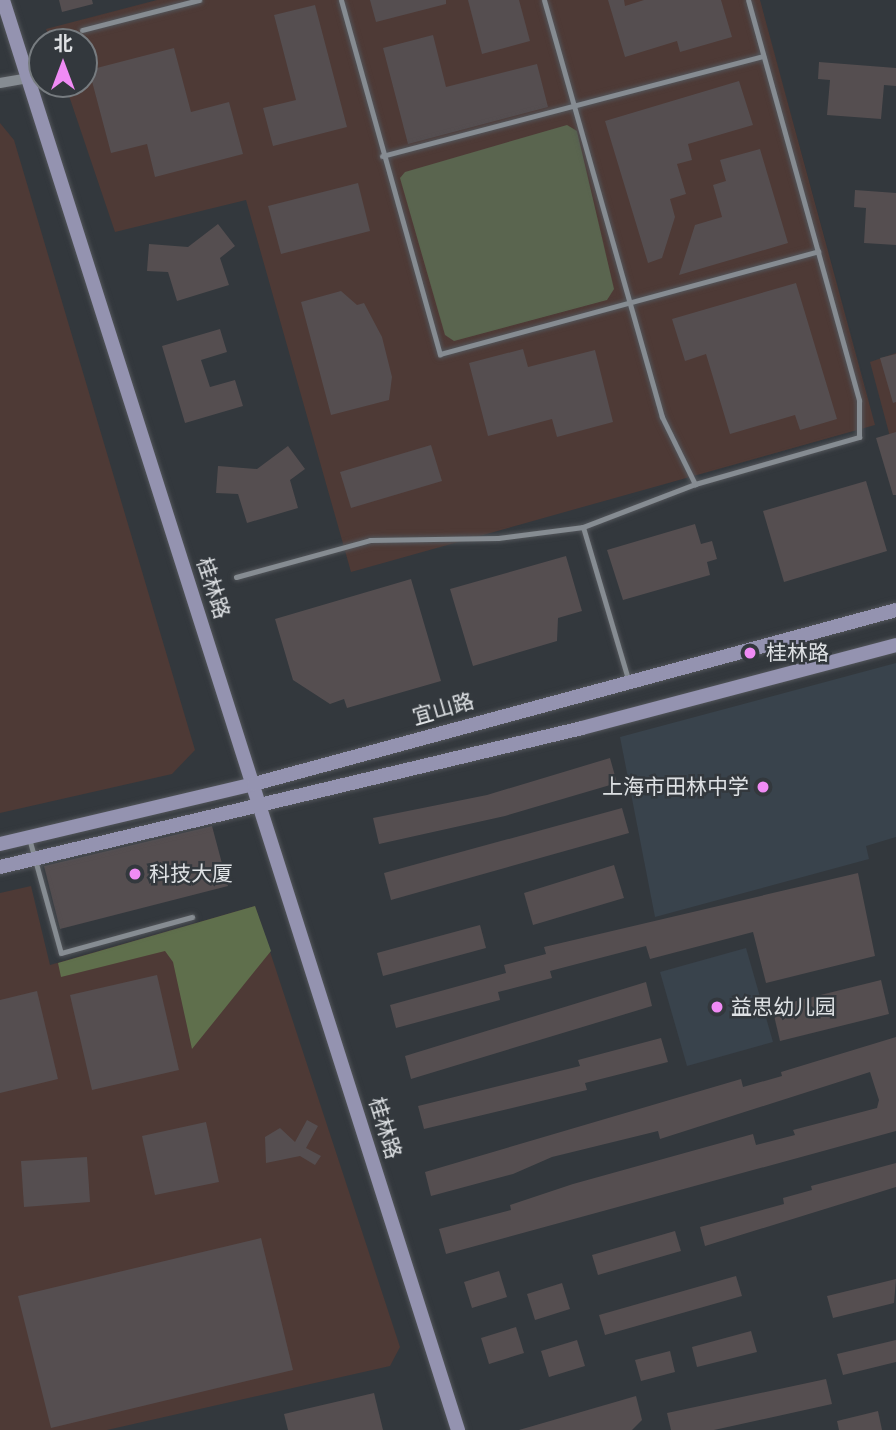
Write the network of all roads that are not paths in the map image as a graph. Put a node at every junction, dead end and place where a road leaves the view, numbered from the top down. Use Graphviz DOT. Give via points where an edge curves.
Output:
graph roads {
  1 [pos="3,0"];
  2 [pos="199,0"];
  3 [pos="341,0"];
  4 [pos="544,0"];
  5 [pos="748,0"];
  6 [pos="90,28"];
  7 [pos="763,56"];
  8 [pos="27,78"];
  9 [pos="0,83"];
  10 [pos="575,107"];
  11 [pos="382,156"];
  12 [pos="818,251"];
  13 [pos="629,303"];
  14 [pos="695,484"];
  15 [pos="583,527"];
  16 [pos="236,577"];
  17 [pos="896,610"];
  18 [pos="896,645"];
  19 [pos="628,679"];
  20 [pos="254,785"];
  21 [pos="261,807"];
  22 [pos="29,838"];
  23 [pos="0,844"];
  24 [pos="35,859"];
  25 [pos="0,867"];
  26 [pos="192,917"];
  27 [pos="458,1430"];
  1 -- 8 [label="main road, 桂林路"];
  2 -- 6 [label="lane"];
  3 -- 11 [label="lane"];
  4 -- 10 [label="lane"];
  5 -- 7 [label="lane"];
  7 -- 10 [label="lane"];
  7 -- 12 [label="lane"];
  8 -- 9 [label="street"];
  8 -- 20 [label="main road, 桂林路"];
  10 -- 11 [label="lane"];
  10 -- 13 [label="lane"];
  11 -- 13 [label="lane" via="440,354"];
  12 -- 13 [label="lane"];
  12 -- 14 [label="lane" via="859,400 859,437"];
  13 -- 14 [label="lane" via="662,417"];
  14 -- 15 [label="lane"];
  15 -- 16 [label="lane" via="498,538 370,540"];
  15 -- 19 [label="lane"];
  17 -- 19 [label="main road, 宜山路"];
  18 -- 21 [label="main road"];
  19 -- 20 [label="main road, 宜山路"];
  20 -- 21 [label="main road, 桂林路"];
  20 -- 22 [label="main road, 宜山路"];
  21 -- 24 [label="main road"];
  21 -- 27 [label="main road, 桂林路"];
  22 -- 23 [label="main road, 宜山路"];
  22 -- 24 [label="lane"];
  24 -- 25 [label="main road"];
  24 -- 26 [label="lane" via="61,953"];
}
